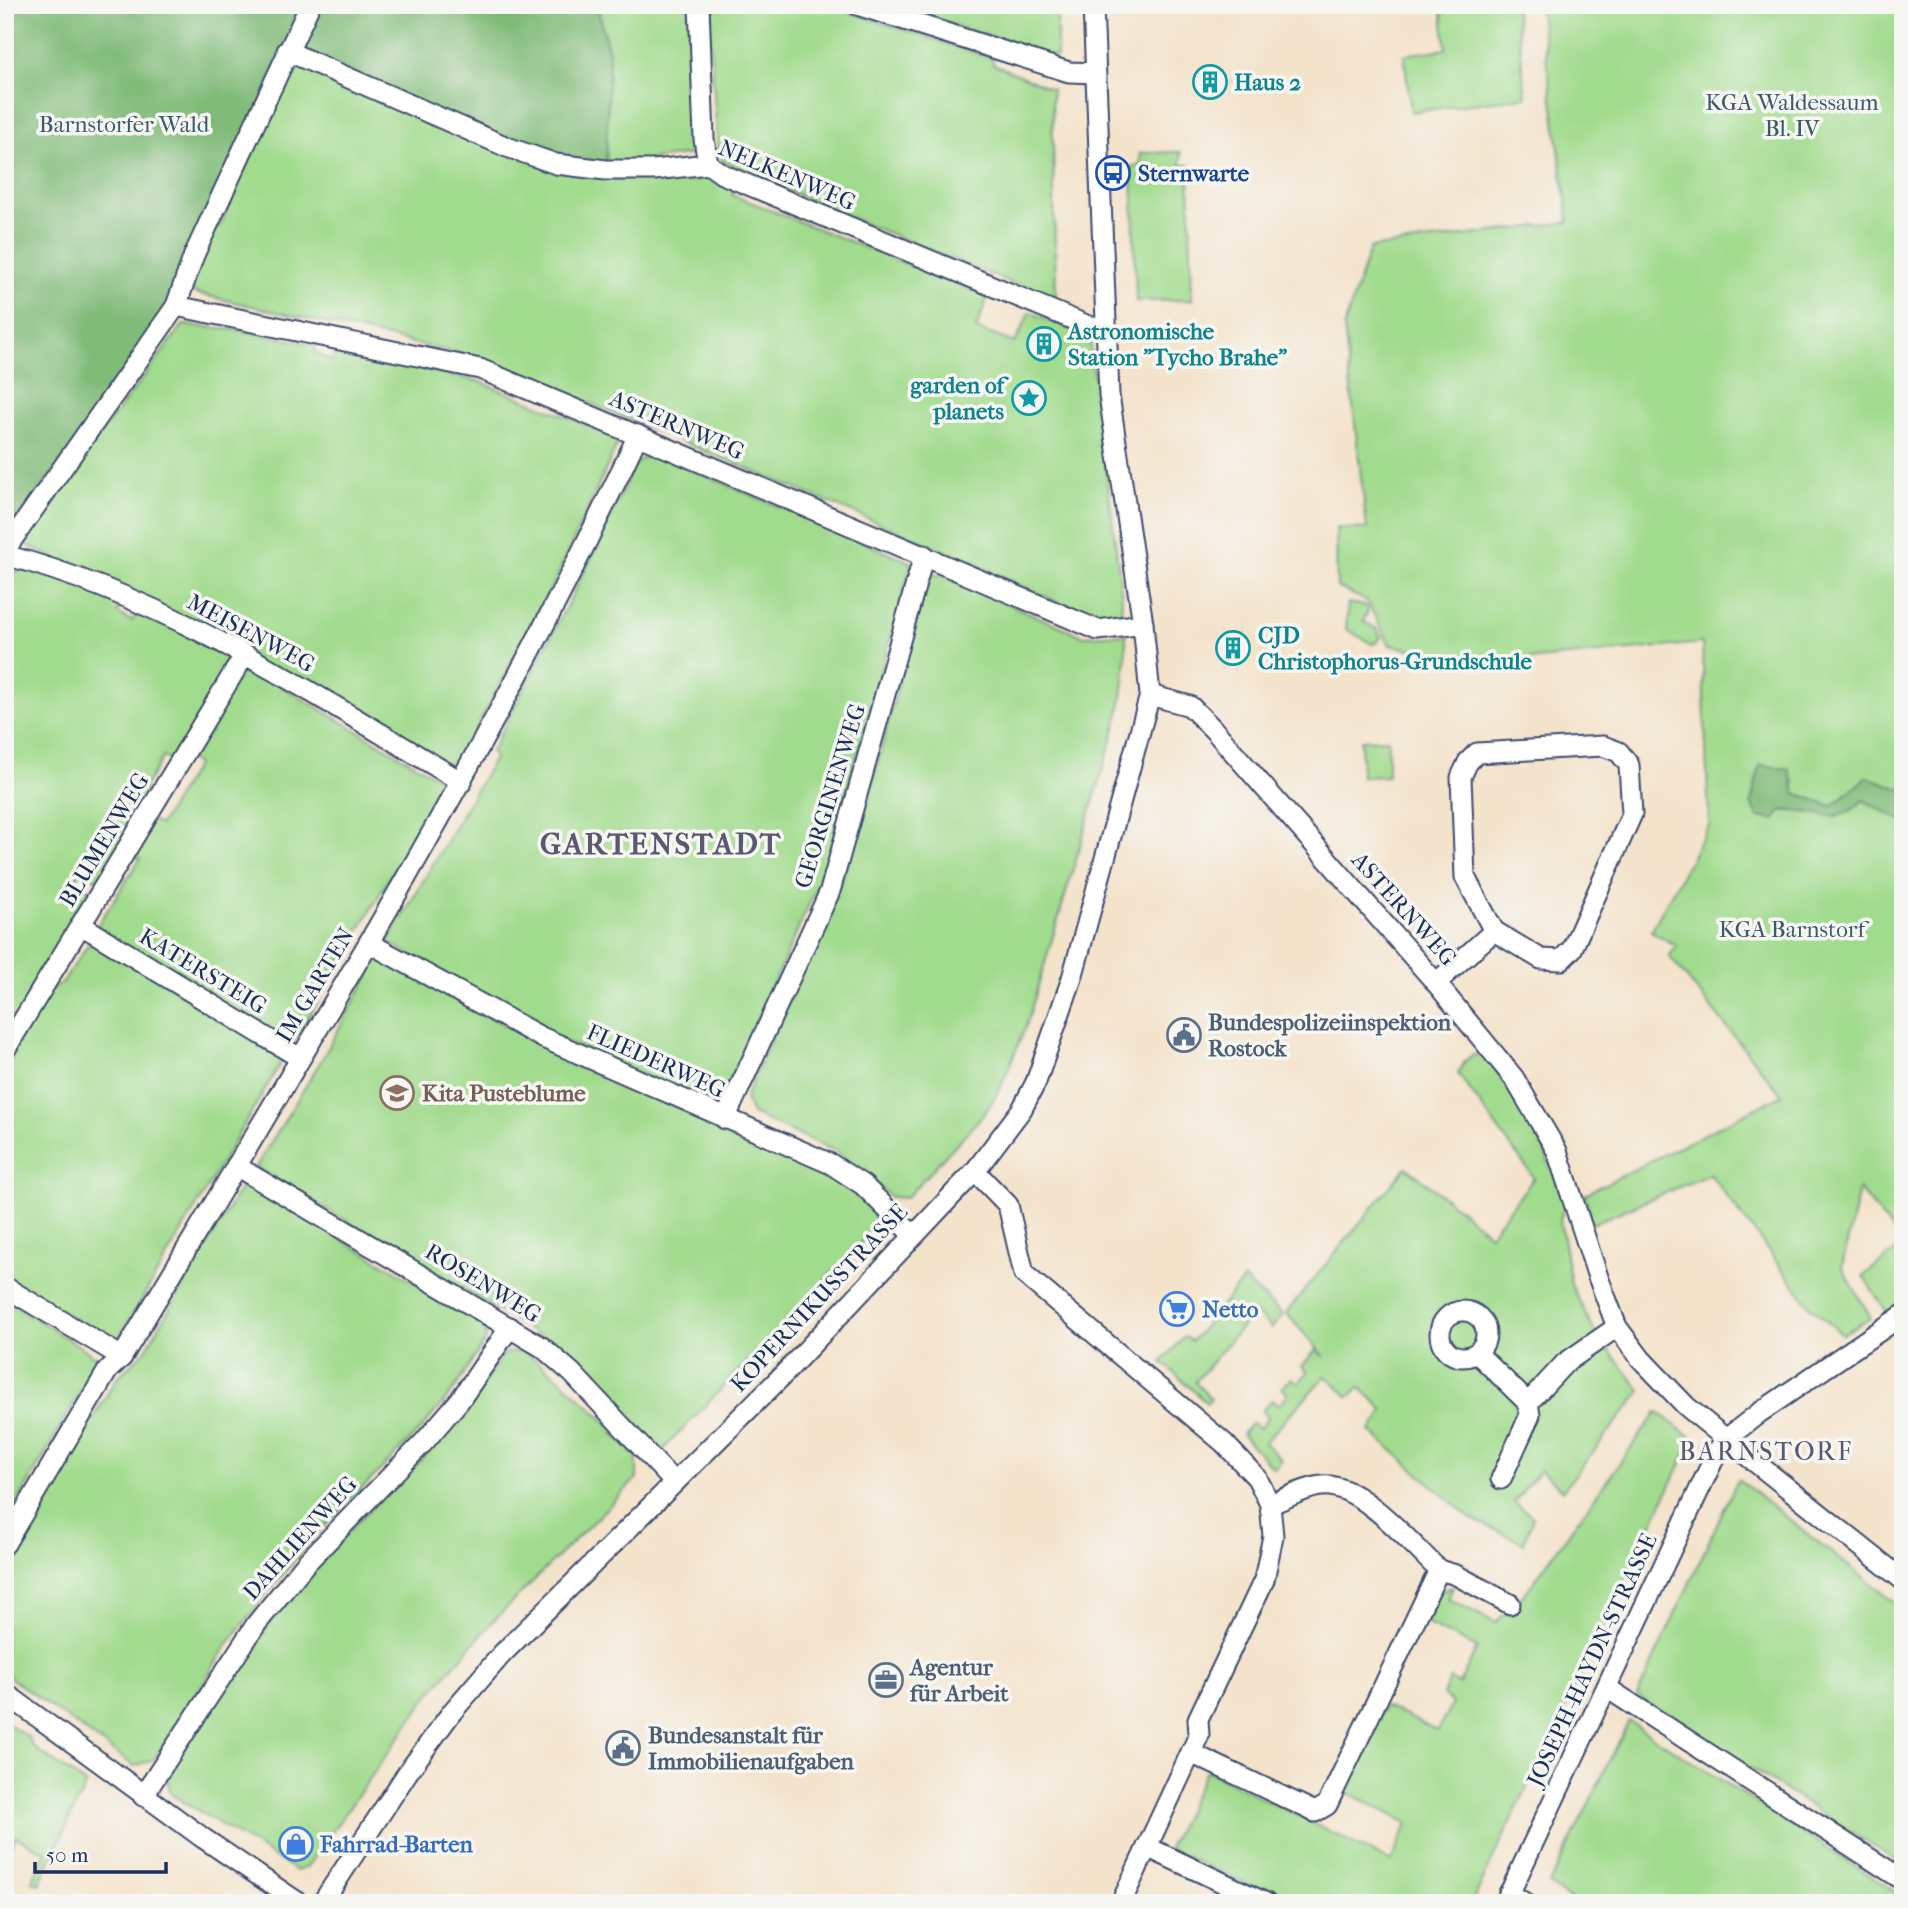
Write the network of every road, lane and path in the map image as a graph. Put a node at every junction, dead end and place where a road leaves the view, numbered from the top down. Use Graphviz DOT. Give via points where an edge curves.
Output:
graph roads {
  1 [pos="310,5"];
  2 [pos="699,5"];
  3 [pos="857,5"];
  4 [pos="1093,5"];
  5 [pos="287,51"];
  6 [pos="1095,73"];
  7 [pos="708,164"];
  8 [pos="176,306"];
  9 [pos="1105,327"];
  10 [pos="638,435"];
  11 [pos="5,552"];
  12 [pos="924,555"];
  13 [pos="1143,624"];
  14 [pos="245,654"];
  15 [pos="1150,695"];
  16 [pos="461,782"];
  17 [pos="81,925"];
  18 [pos="1494,931"];
  19 [pos="369,943"];
  20 [pos="1436,983"];
  21 [pos="5,1050"];
  22 [pos="300,1058"];
  23 [pos="725,1119"];
  24 [pos="236,1167"];
  25 [pos="975,1171"];
  26 [pos="913,1235"];
  27 [pos="5,1287"];
  28 [pos="1903,1315"];
  29 [pos="510,1327"];
  30 [pos="1618,1327"];
  31 [pos="1478,1354"];
  32 [pos="122,1357"];
  33 [pos="1528,1403"];
  34 [pos="1726,1440"];
  35 [pos="1501,1479"];
  36 [pos="673,1481"];
  37 [pos="1270,1504"];
  38 [pos="5,1544"];
  39 [pos="1439,1570"];
  40 [pos="1903,1580"];
  41 [pos="1510,1604"];
  42 [pos="1607,1688"];
  43 [pos="5,1693"];
  44 [pos="1191,1753"];
  45 [pos="143,1796"];
  46 [pos="1147,1847"];
  47 [pos="1903,1880"];
  48 [pos="1513,1900"];
  49 [pos="299,1903"];
  50 [pos="322,1903"];
  51 [pos="1121,1903"];
  52 [pos="1266,1903"];
  1 -- 5 [label="street"];
  2 -- 7 [label="street"];
  3 -- 6 [label="street" via="1069,72"];
  4 -- 6 [label="street, KOPERNIKUSSTRASSE"];
  5 -- 7 [label="street, NELKENWEG" via="556,164 654,170"];
  5 -- 8 [label="street" via="194,255"];
  6 -- 9 [label="street, KOPERNIKUSSTRASSE"];
  7 -- 9 [label="street, NELKENWEG" via="722,174 1091,327"];
  8 -- 10 [label="street, ASTERNWEG" via="480,369"];
  8 -- 11 [label="street"];
  9 -- 13 [label="street, KOPERNIKUSSTRASSE" via="1114,432"];
  10 -- 12 [label="street, ASTERNWEG"];
  10 -- 16 [label="street, IM GARTEN" via="516,683"];
  11 -- 14 [label="street, MEISENWEG" via="126,597"];
  12 -- 13 [label="street, ASTERNWEG" via="1098,630"];
  12 -- 23 [label="street, GEORGINENWEG" via="830,891"];
  13 -- 15 [label="street, KOPERNIKUSSTRASSE"];
  14 -- 16 [label="street, MEISENWEG"];
  14 -- 17 [label="street, BLUMENWEG"];
  15 -- 20 [label="street, ASTERNWEG" via="1190,706 1213,729"];
  15 -- 25 [label="street, KOPERNIKUSSTRASSE" via="1054,1033 1022,1109"];
  16 -- 19 [label="street, IM GARTEN"];
  17 -- 21 [label="street, BLUMENWEG"];
  17 -- 22 [label="street, KATERSTEIG"];
  18 -- 18 [label="street" via="1541,959 1561,960 1572,949 1632,814 1629,765 1619,752 1603,746 1490,753 1477,754 1468,762 1461,777 1465,877"];
  18 -- 20 [label="street"];
  19 -- 22 [label="street, IM GARTEN"];
  19 -- 23 [label="street, FLIEDERWEG" via="541,1037"];
  20 -- 30 [label="street, ASTERNWEG" via="1514,1078 1557,1151"];
  22 -- 24 [label="street, IM GARTEN"];
  23 -- 26 [label="street, FLIEDERWEG" via="831,1164 863,1185"];
  24 -- 29 [label="street, ROSENWEG"];
  24 -- 32 [label="street, IM GARTEN"];
  25 -- 26 [label="street, KOPERNIKUSSTRASSE"];
  25 -- 37 [label="street" via="1008,1205 1024,1274 1224,1443 1256,1478"];
  26 -- 36 [label="street, KOPERNIKUSSTRASSE" via="782,1376"];
  27 -- 32 [label="street"];
  28 -- 34 [label="street, JOSEPH-HAYDN-STRASSE" via="1759,1412"];
  29 -- 36 [label="street, ROSENWEG" via="572,1373"];
  29 -- 45 [label="street, DAHLIENWEG" via="433,1431 306,1563 257,1623"];
  30 -- 33 [label="street" via="1566,1363"];
  30 -- 34 [label="street, ASTERNWEG" via="1684,1404"];
  31 -- 33 [label="street"];
  32 -- 38 [label="street, IM GARTEN" via="108,1370"];
  33 -- 35 [label="street" via="1530,1415"];
  34 -- 40 [label="street, ASTERNWEG"];
  34 -- 42 [label="street, JOSEPH-HAYDN-STRASSE"];
  36 -- 50 [label="street, KOPERNIKUSSTRASSE" via="534,1620 452,1713"];
  37 -- 39 [label="street" via="1322,1486 1342,1489 1377,1512"];
  37 -- 44 [label="street" via="1272,1557 1198,1719 1199,1735"];
  39 -- 41 [label="street"];
  39 -- 44 [label="street" via="1327,1805 1315,1812"];
  42 -- 47 [label="street"];
  42 -- 48 [label="street, JOSEPH-HAYDN-STRASSE"];
  43 -- 45 [label="street"];
  44 -- 46 [label="street"];
  45 -- 49 [label="street"];
  46 -- 51 [label="street"];
  46 -- 52 [label="street"];
}
